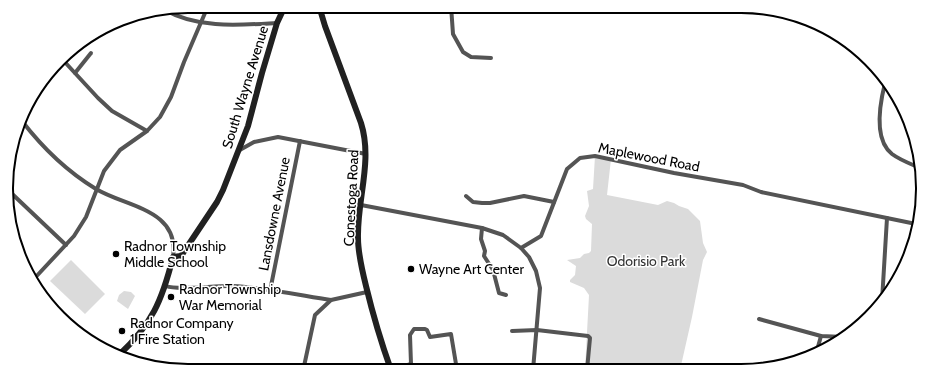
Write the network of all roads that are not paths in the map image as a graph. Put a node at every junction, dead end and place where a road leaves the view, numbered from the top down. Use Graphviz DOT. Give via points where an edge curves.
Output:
graph roads {
  1 [pos="206,13"];
  2 [pos="282,13"];
  3 [pos="321,13"];
  4 [pos="452,13"];
  5 [pos="172,14"];
  6 [pos="202,23"];
  7 [pos="277,23"];
  8 [pos="92,53"];
  9 [pos="491,58"];
  10 [pos="66,63"];
  11 [pos="75,73"];
  12 [pos="884,88"];
  13 [pos="25,124"];
  14 [pos="147,131"];
  15 [pos="300,141"];
  16 [pos="238,151"];
  17 [pos="366,154"];
  18 [pos="914,166"];
  19 [pos="97,189"];
  20 [pos="13,195"];
  21 [pos="466,196"];
  22 [pos="554,202"];
  23 [pos="361,205"];
  24 [pos="887,218"];
  25 [pos="913,223"];
  26 [pos="482,228"];
  27 [pos="66,245"];
  28 [pos="521,248"];
  29 [pos="173,258"];
  30 [pos="37,276"];
  31 [pos="166,286"];
  32 [pos="270,291"];
  33 [pos="883,291"];
  34 [pos="367,292"];
  35 [pos="506,295"];
  36 [pos="331,300"];
  37 [pos="759,319"];
  38 [pos="512,330"];
  39 [pos="536,330"];
  40 [pos="821,336"];
  41 [pos="834,337"];
  42 [pos="818,346"];
  43 [pos="123,352"];
  44 [pos="304,364"];
  45 [pos="389,364"];
  46 [pos="411,364"];
  47 [pos="457,364"];
  48 [pos="533,364"];
  49 [pos="588,364"];
  1 -- 6 [label="street"];
  2 -- 7 [label="main road, South Wayne Avenue"];
  3 -- 17 [label="main road, Conestoga Road" via="361,123"];
  4 -- 9 [label="street" via="453,34 463,52 471,58"];
  5 -- 6 [label="street"];
  6 -- 7 [label="street"];
  6 -- 14 [label="street" via="171,97 160,117"];
  7 -- 16 [label="main road, South Wayne Avenue" via="248,126"];
  8 -- 11 [label="street"];
  10 -- 11 [label="street"];
  11 -- 14 [label="street" via="112,111"];
  12 -- 18 [label="street" via="880,124 885,146 892,154"];
  13 -- 19 [label="street" via="42,145"];
  14 -- 19 [label="street" via="120,150 104,171"];
  15 -- 16 [label="street" via="270,138 254,142"];
  15 -- 17 [label="street"];
  15 -- 32 [label="street, Lansdowne Avenue"];
  16 -- 29 [label="main road, South Wayne Avenue" via="217,202 181,256"];
  17 -- 23 [label="main road, Conestoga Road"];
  19 -- 27 [label="street" via="86,217"];
  19 -- 29 [label="street" via="156,215 172,237"];
  20 -- 27 [label="street"];
  21 -- 22 [label="street" via="473,202 482,203 524,196"];
  22 -- 24 [label="street, Maplewood Road" via="567,169 580,158 595,156 743,185 761,192"];
  22 -- 28 [label="street, Maplewood Road" via="541,236"];
  23 -- 26 [label="street"];
  23 -- 34 [label="main road, Conestoga Road" via="358,242"];
  24 -- 25 [label="street, Maplewood Road"];
  24 -- 33 [label="street"];
  26 -- 28 [label="street" via="503,235"];
  26 -- 35 [label="street" via="484,256 493,270 500,293"];
  27 -- 30 [label="street"];
  28 -- 39 [label="street" via="536,271 540,288"];
  29 -- 31 [label="main road"];
  31 -- 32 [label="street" via="234,286"];
  31 -- 43 [label="main road" via="144,329"];
  32 -- 36 [label="street"];
  34 -- 36 [label="street"];
  34 -- 45 [label="main road, Conestoga Road"];
  36 -- 44 [label="street" via="314,315"];
  37 -- 40 [label="street"];
  38 -- 39 [label="street"];
  39 -- 48 [label="street"];
  39 -- 49 [label="street" via="588,336 590,338"];
  40 -- 41 [label="street"];
  40 -- 42 [label="street"];
  46 -- 47 [label="street" via="410,335 414,329 425,329 430,337 451,334"];
}
